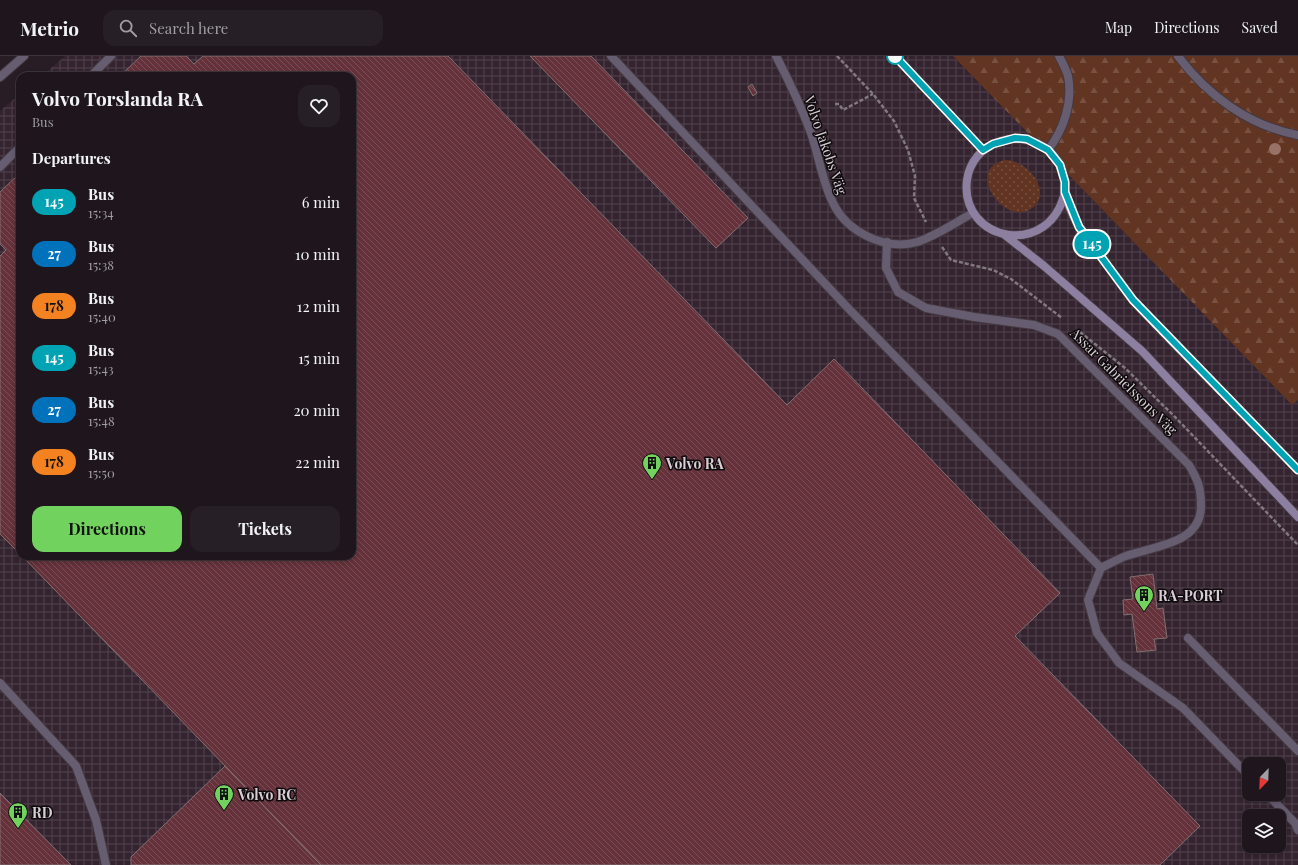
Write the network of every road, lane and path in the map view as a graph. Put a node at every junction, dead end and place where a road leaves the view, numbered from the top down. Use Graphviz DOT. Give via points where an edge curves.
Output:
graph roads {
  1 [pos="24,56"];
  2 [pos="111,56"];
  3 [pos="611,56"];
  4 [pos="776,56"];
  5 [pos="837,56"];
  6 [pos="895,56"];
  7 [pos="1059,56"];
  8 [pos="1178,56"];
  9 [pos="95,72"];
  10 [pos="0,77"];
  11 [pos="873,94"];
  12 [pos="835,104"];
  13 [pos="1298,135"];
  14 [pos="983,150"];
  15 [pos="1048,150"];
  16 [pos="16,151"];
  17 [pos="0,167"];
  18 [pos="1065,192"];
  19 [pos="973,212"];
  20 [pos="934,234"];
  21 [pos="1004,234"];
  22 [pos="887,242"];
  23 [pos="1066,321"];
  24 [pos="1078,330"];
  25 [pos="1298,470"];
  26 [pos="1298,517"];
  27 [pos="1298,545"];
  28 [pos="1101,568"];
  29 [pos="1188,638"];
  30 [pos="0,682"];
  31 [pos="1298,751"];
  32 [pos="1242,769"];
  33 [pos="1273,801"];
  34 [pos="1298,830"];
  35 [pos="106,865"];
  1 -- 10 [label="street"];
  2 -- 9 [label="street"];
  3 -- 28 [label="street" via="847,307"];
  4 -- 22 [label="street, Volvo Jakobs Väg" via="793,87 833,204 859,232 877,241"];
  5 -- 11 [label="path"];
  6 -- 14 [label="street"];
  7 -- 15 [label="street" via="1068,75 1070,94 1058,137"];
  8 -- 13 [label="street" via="1200,82 1230,106 1264,125"];
  11 -- 12 [label="path" via="843,110 839,104"];
  11 -- 20 [label="path" via="894,122 908,150 915,176 914,198"];
  14 -- 15 [label="street" via="993,144 1015,138 1027,139"];
  14 -- 19 [label="street" via="967,179 968,196"];
  15 -- 18 [label="street" via="1060,165"];
  16 -- 17 [label="street"];
  18 -- 21 [label="street" via="1058,212 1044,227 1025,235"];
  18 -- 25 [label="street" via="1079,227 1133,300"];
  19 -- 20 [label="street, Volvo Jakobs Väg"];
  19 -- 21 [label="street" via="990,228"];
  20 -- 22 [label="street, Volvo Jakobs Väg" via="918,242"];
  20 -- 23 [label="path" via="951,260 993,270 1011,279"];
  21 -- 26 [label="street" via="1142,351"];
  22 -- 28 [label="street, Assar Gabrielssons Väg" via="886,268 898,292 926,308 1034,325 1058,334 1189,465 1199,482 1202,517 1191,533 1167,545 1126,556"];
  24 -- 27 [label="path" via="1125,368"];
  28 -- 32 [label="street" via="1088,600 1097,633 1119,663 1183,708"];
  29 -- 31 [label="street"];
  30 -- 35 [label="street" via="76,766 96,820"];
  33 -- 34 [label="street" via="1295,823"];
}
